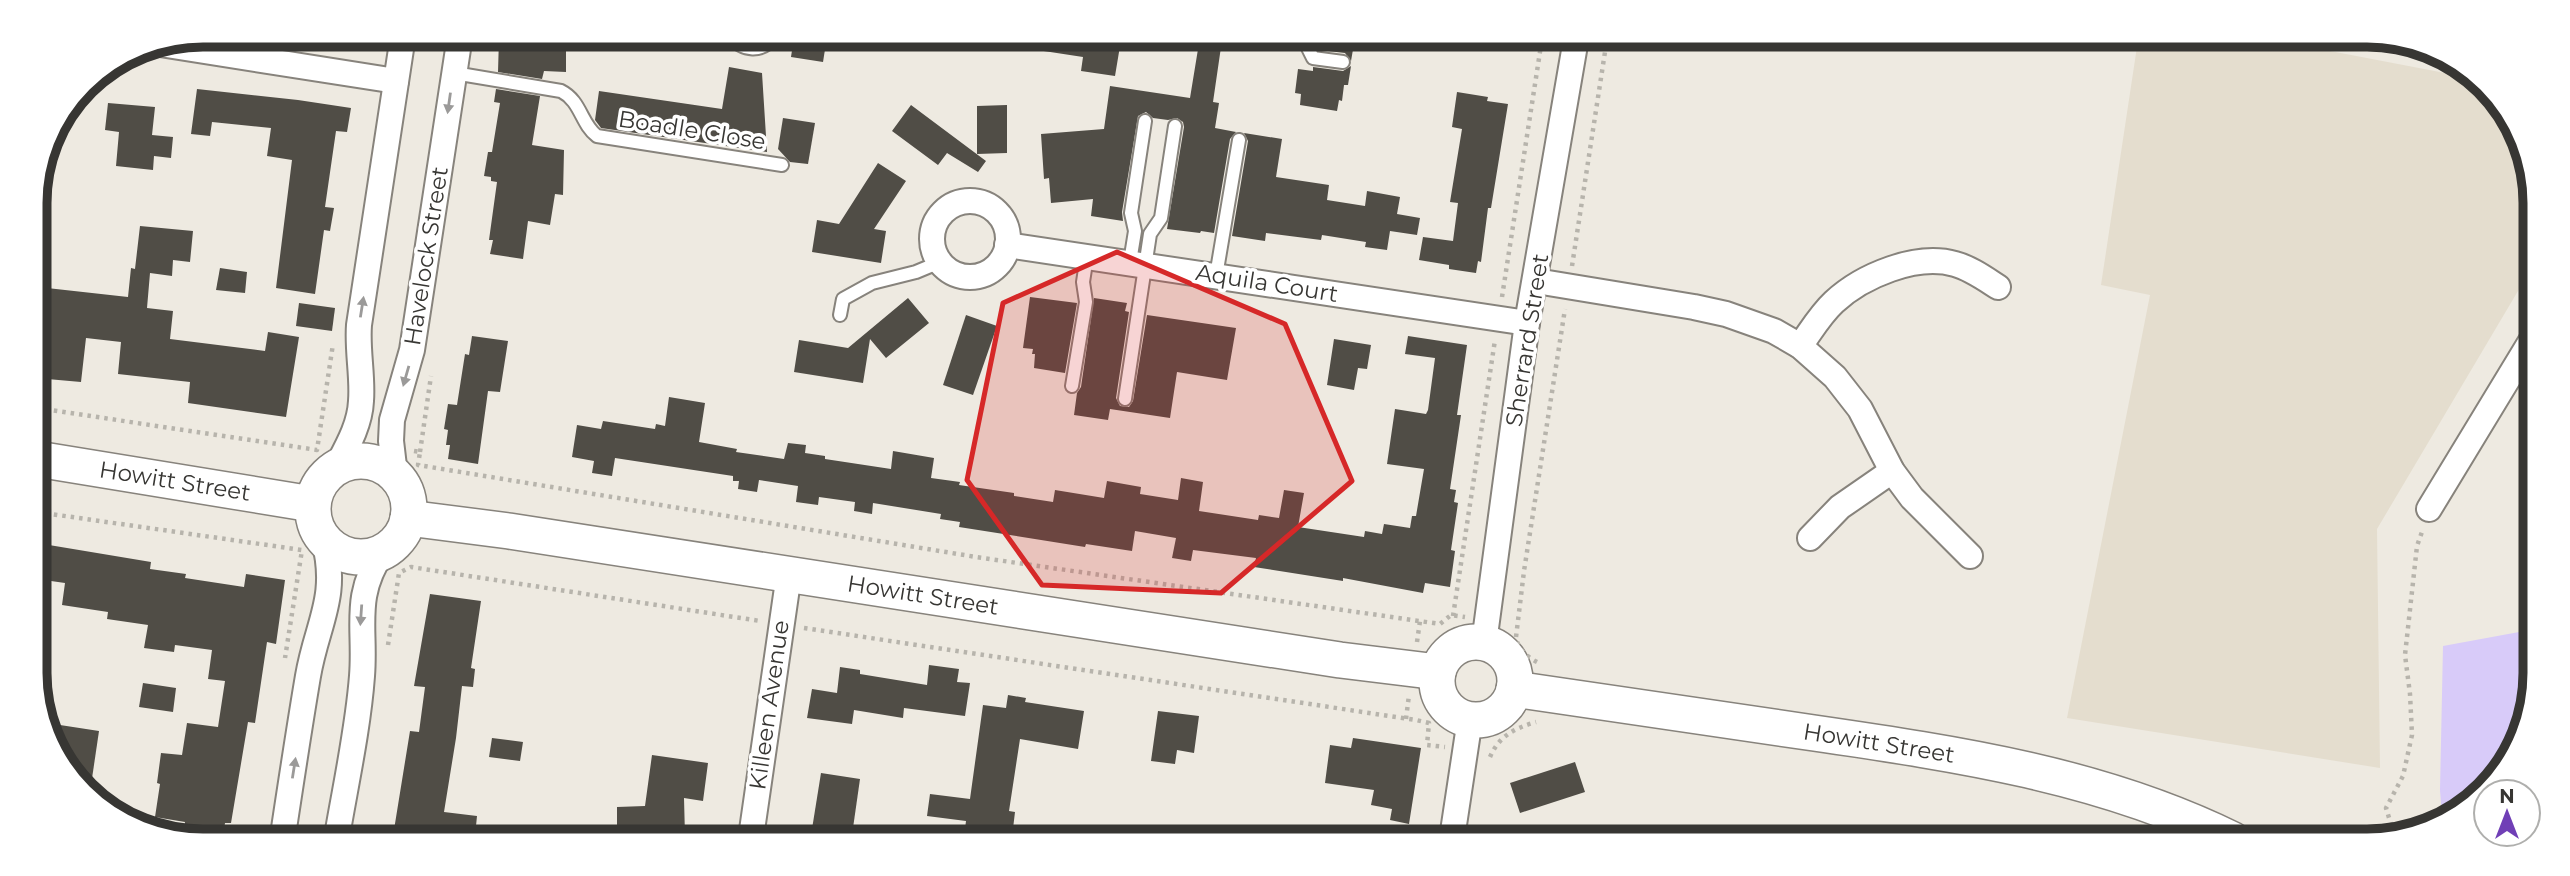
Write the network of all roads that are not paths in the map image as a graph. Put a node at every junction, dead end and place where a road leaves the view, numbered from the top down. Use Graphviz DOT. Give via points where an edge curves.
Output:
graph roads {
  1 [pos="401,47"];
  2 [pos="458,47"];
  3 [pos="745,47"];
  4 [pos="763,47"];
  5 [pos="1308,47"];
  6 [pos="1575,47"];
  7 [pos="189,48"];
  8 [pos="1343,62"];
  9 [pos="454,73"];
  10 [pos="396,81"];
  11 [pos="1145,121"];
  12 [pos="1175,126"];
  13 [pos="1239,140"];
  14 [pos="782,164"];
  15 [pos="1007,245"];
  16 [pos="1087,256"];
  17 [pos="940,262"];
  18 [pos="1138,264"];
  19 [pos="1216,276"];
  20 [pos="1536,281"];
  21 [pos="1998,287"];
  22 [pos="840,316"];
  23 [pos="1527,323"];
  24 [pos="1800,346"];
  25 [pos="2523,354"];
  26 [pos="1072,386"];
  27 [pos="1125,399"];
  28 [pos="335,452"];
  29 [pos="47,461"];
  30 [pos="394,461"];
  31 [pos="1892,471"];
  32 [pos="312,503"];
  33 [pos="2429,509"];
  34 [pos="408,518"];
  35 [pos="1810,538"];
  36 [pos="313,545"];
  37 [pos="1970,556"];
  38 [pos="397,559"];
  39 [pos="789,574"];
  40 [pos="1485,631"];
  41 [pos="1438,672"];
  42 [pos="1529,701"];
  43 [pos="1467,734"];
  44 [pos="1453,828"];
  45 [pos="2205,828"];
  46 [pos="284,829"];
  47 [pos="338,829"];
  48 [pos="752,829"];
  1 -- 10 [label="street"];
  2 -- 9 [label="street, Havelock Street"];
  3 -- 4 [label="lane"];
  5 -- 8 [label="lane" via="1313,58"];
  6 -- 20 [label="street, Sherrard Street"];
  7 -- 10 [label="street"];
  9 -- 14 [label="lane, Boadle Close" via="561,91 573,99 597,136"];
  9 -- 30 [label="street, Havelock Street, one-way" via="412,350 394,414"];
  28 -- 10 [label="street, one-way" via="361,405 359,325"];
  11 -- 18 [label="lane" via="1131,212"];
  12 -- 18 [label="lane" via="1161,218"];
  13 -- 19 [label="lane"];
  15 -- 16 [label="street, Aquila Court"];
  15 -- 17 [label="street" via="998,264 979,275 957,274"];
  15 -- 17 [label="street" via="1007,230 996,211 978,202 960,202 944,211 934,227 933,245"];
  16 -- 18 [label="street, Aquila Court"];
  16 -- 26 [label="lane" via="1086,302"];
  17 -- 22 [label="lane" via="872,283 843,299"];
  18 -- 19 [label="street, Aquila Court"];
  18 -- 27 [label="lane"];
  19 -- 23 [label="street, Aquila Court"];
  20 -- 23 [label="street, Sherrard Street"];
  20 -- 24 [label="street" via="1726,314"];
  21 -- 24 [label="street" via="1947,262 1900,267 1843,294"];
  23 -- 40 [label="street, Sherrard Street"];
  24 -- 31 [label="street" via="1835,377 1860,410"];
  25 -- 33 [label="street"];
  28 -- 30 [label="street" via="351,461 382,466"];
  28 -- 32 [label="street"];
  29 -- 32 [label="street, Howitt Street"];
  30 -- 34 [label="street" via="408,500"];
  31 -- 35 [label="street" via="1840,507"];
  31 -- 37 [label="street" via="1912,498"];
  32 -- 36 [label="street"];
  34 -- 38 [label="street"];
  34 -- 39 [label="street, Howitt Street"];
  36 -- 38 [label="street" via="355,556"];
  46 -- 36 [label="street, one-way" via="308,675 330,593 330,570"];
  38 -- 47 [label="street, one-way" via="370,574 361,609 362,676"];
  39 -- 41 [label="street, Howitt Street"];
  39 -- 48 [label="street, Killeen Avenue"];
  40 -- 41 [label="street" via="1453,650"];
  40 -- 42 [label="street" via="1507,657"];
  41 -- 43 [label="street" via="1443,702"];
  42 -- 43 [label="street" via="1507,705"];
  42 -- 45 [label="street, Howitt Street" via="1915,748 2004,764 2133,798"];
  43 -- 44 [label="street"];
}
